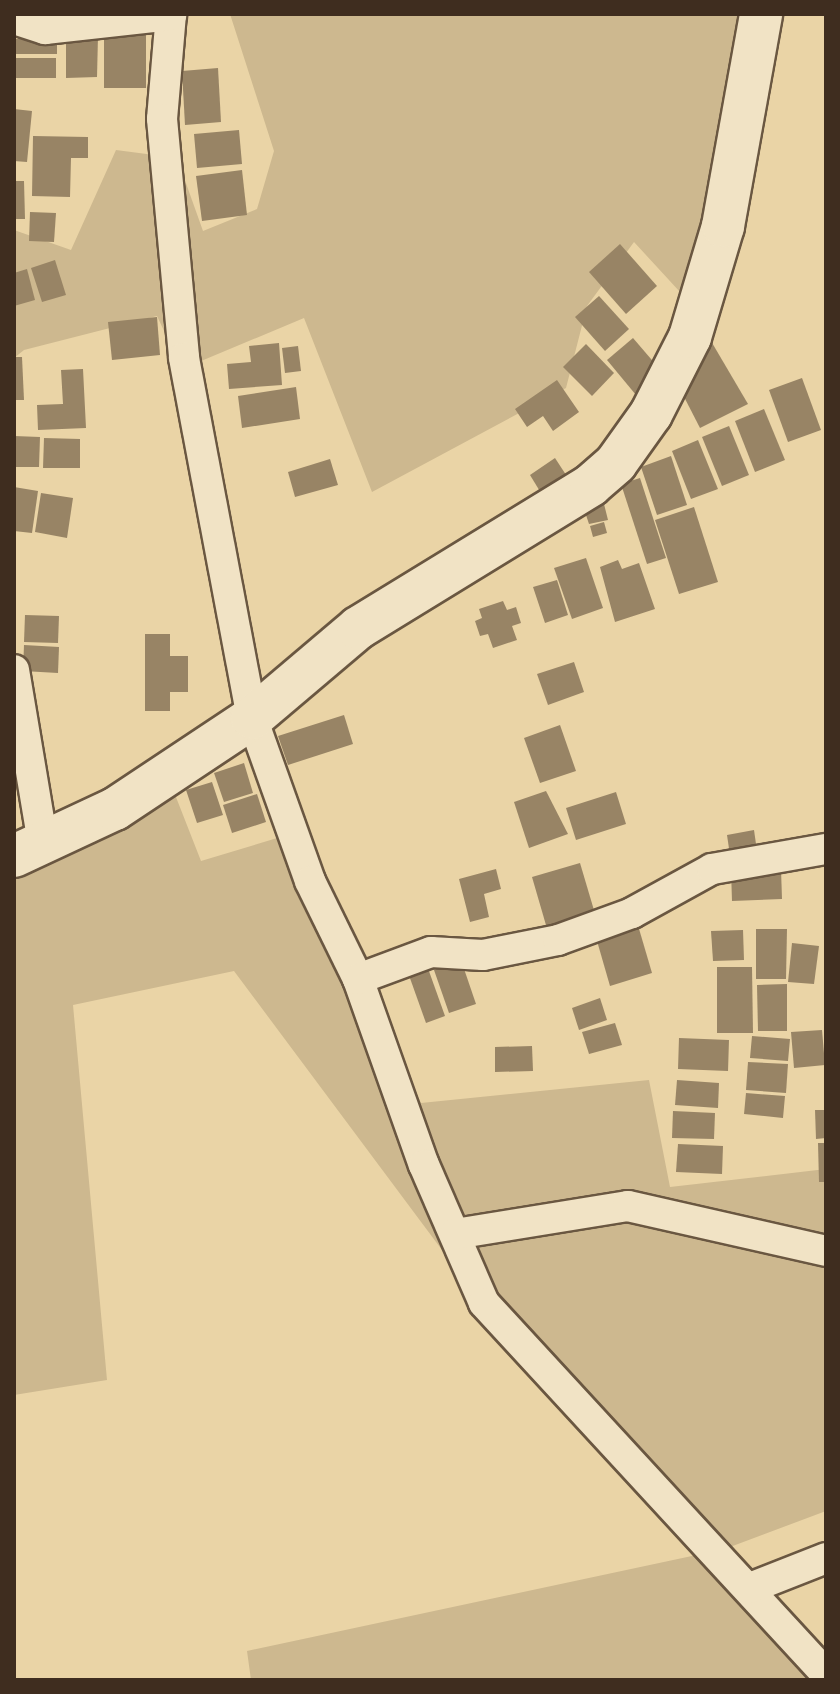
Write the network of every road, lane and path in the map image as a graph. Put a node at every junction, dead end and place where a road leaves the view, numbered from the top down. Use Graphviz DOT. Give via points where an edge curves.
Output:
graph roads {
  1 [pos="761,14"];
  2 [pos="171,15"];
  3 [pos="14,19"];
  4 [pos="14,670"];
  5 [pos="252,718"];
  6 [pos="826,849"];
  7 [pos="29,850"];
  8 [pos="358,979"];
  9 [pos="455,1234"];
  10 [pos="826,1251"];
  11 [pos="826,1558"];
  12 [pos="750,1588"];
  13 [pos="826,1674"];
  1 -- 5 [label="street" via="723,226 690,337 651,414 616,463 591,485 358,628"];
  2 -- 3 [label="street" via="45,29"];
  2 -- 5 [label="street" via="162,119 184,358"];
  4 -- 7 [label="street"];
  5 -- 7 [label="street" via="115,809"];
  5 -- 8 [label="street" via="310,881"];
  6 -- 8 [label="street" via="712,869 632,913 558,940 483,955 431,952"];
  8 -- 9 [label="street"];
  9 -- 10 [label="street" via="628,1206"];
  9 -- 12 [label="street" via="484,1303"];
  11 -- 12 [label="street"];
  12 -- 13 [label="street"];
}
